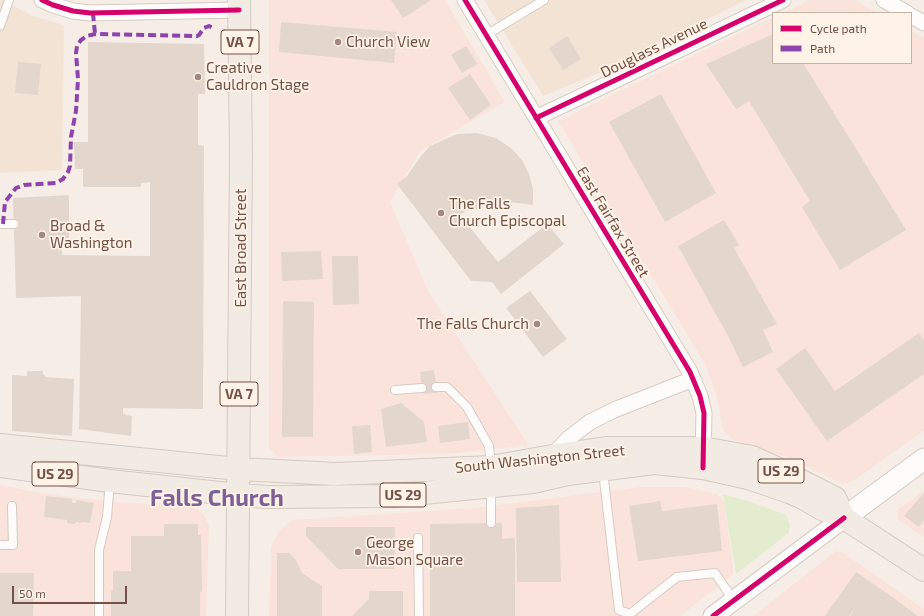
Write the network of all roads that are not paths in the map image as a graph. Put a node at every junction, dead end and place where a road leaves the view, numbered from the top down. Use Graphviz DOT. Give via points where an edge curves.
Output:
graph roads {
  1 [pos="9,0"];
  2 [pos="42,0"];
  3 [pos="465,0"];
  4 [pos="544,0"];
  5 [pos="783,0"];
  6 [pos="884,0"];
  7 [pos="239,5"];
  8 [pos="905,12"];
  9 [pos="912,17"];
  10 [pos="924,23"];
  11 [pos="0,26"];
  12 [pos="486,35"];
  13 [pos="536,118"];
  14 [pos="0,224"];
  15 [pos="14,224"];
  16 [pos="693,379"];
  17 [pos="436,387"];
  18 [pos="422,388"];
  19 [pos="395,390"];
  20 [pos="0,445"];
  21 [pos="552,456"];
  22 [pos="703,458"];
  23 [pos="924,459"];
  24 [pos="0,466"];
  25 [pos="238,468"];
  26 [pos="603,469"];
  27 [pos="491,477"];
  28 [pos="110,481"];
  29 [pos="238,495"];
  30 [pos="12,506"];
  31 [pos="844,518"];
  32 [pos="491,523"];
  33 [pos="418,538"];
  34 [pos="0,545"];
  35 [pos="924,570"];
  36 [pos="734,601"];
  37 [pos="99,616"];
  38 [pos="237,616"];
  39 [pos="419,616"];
  40 [pos="713,616"];
  1 -- 11 [label="lane"];
  2 -- 7 [label="street" via="74,11 90,13"];
  3 -- 12 [label="street, East Fairfax Street"];
  4 -- 12 [label="lane"];
  5 -- 13 [label="street, Douglass Avenue"];
  6 -- 8 [label="street"];
  7 -- 25 [label="main road, East Broad Street / VA 7" via="241,154"];
  9 -- 10 [label="street"];
  12 -- 13 [label="street, East Fairfax Street"];
  13 -- 16 [label="street, East Fairfax Street"];
  14 -- 15 [label="lane"];
  16 -- 21 [label="street" via="590,422 569,438"];
  16 -- 22 [label="street, East Fairfax Street" via="704,413"];
  17 -- 27 [label="lane" via="447,387 466,407 489,446"];
  18 -- 19 [label="lane"];
  20 -- 25 [label="main road, US 29"];
  21 -- 22 [label="main road, South Washington Street / US 29" via="608,448"];
  21 -- 27 [label="main road, South Washington Street / US 29"];
  22 -- 26 [label="main road, South Washington Street / US 29"];
  22 -- 31 [label="main road, South Washington Street / US 29" via="752,457 835,498"];
  23 -- 31 [label="main road"];
  24 -- 28 [label="main road, US 29"];
  25 -- 27 [label="main road, South Washington Street / US 29" via="336,474"];
  25 -- 29 [label="main road, East Broad Street / VA 7"];
  26 -- 27 [label="main road, South Washington Street / US 29" via="534,482"];
  26 -- 36 [label="lane" via="619,610 630,614 677,577 714,573"];
  27 -- 29 [label="main road, South Washington Street / US 29" via="394,496"];
  27 -- 32 [label="lane"];
  28 -- 29 [label="main road, US 29"];
  28 -- 37 [label="lane" via="107,517 99,550"];
  29 -- 38 [label="main road, VA 7"];
  30 -- 34 [label="lane" via="13,545"];
  31 -- 35 [label="main road"];
  31 -- 36 [label="street"];
  33 -- 39 [label="lane"];
  36 -- 40 [label="street"];
}
